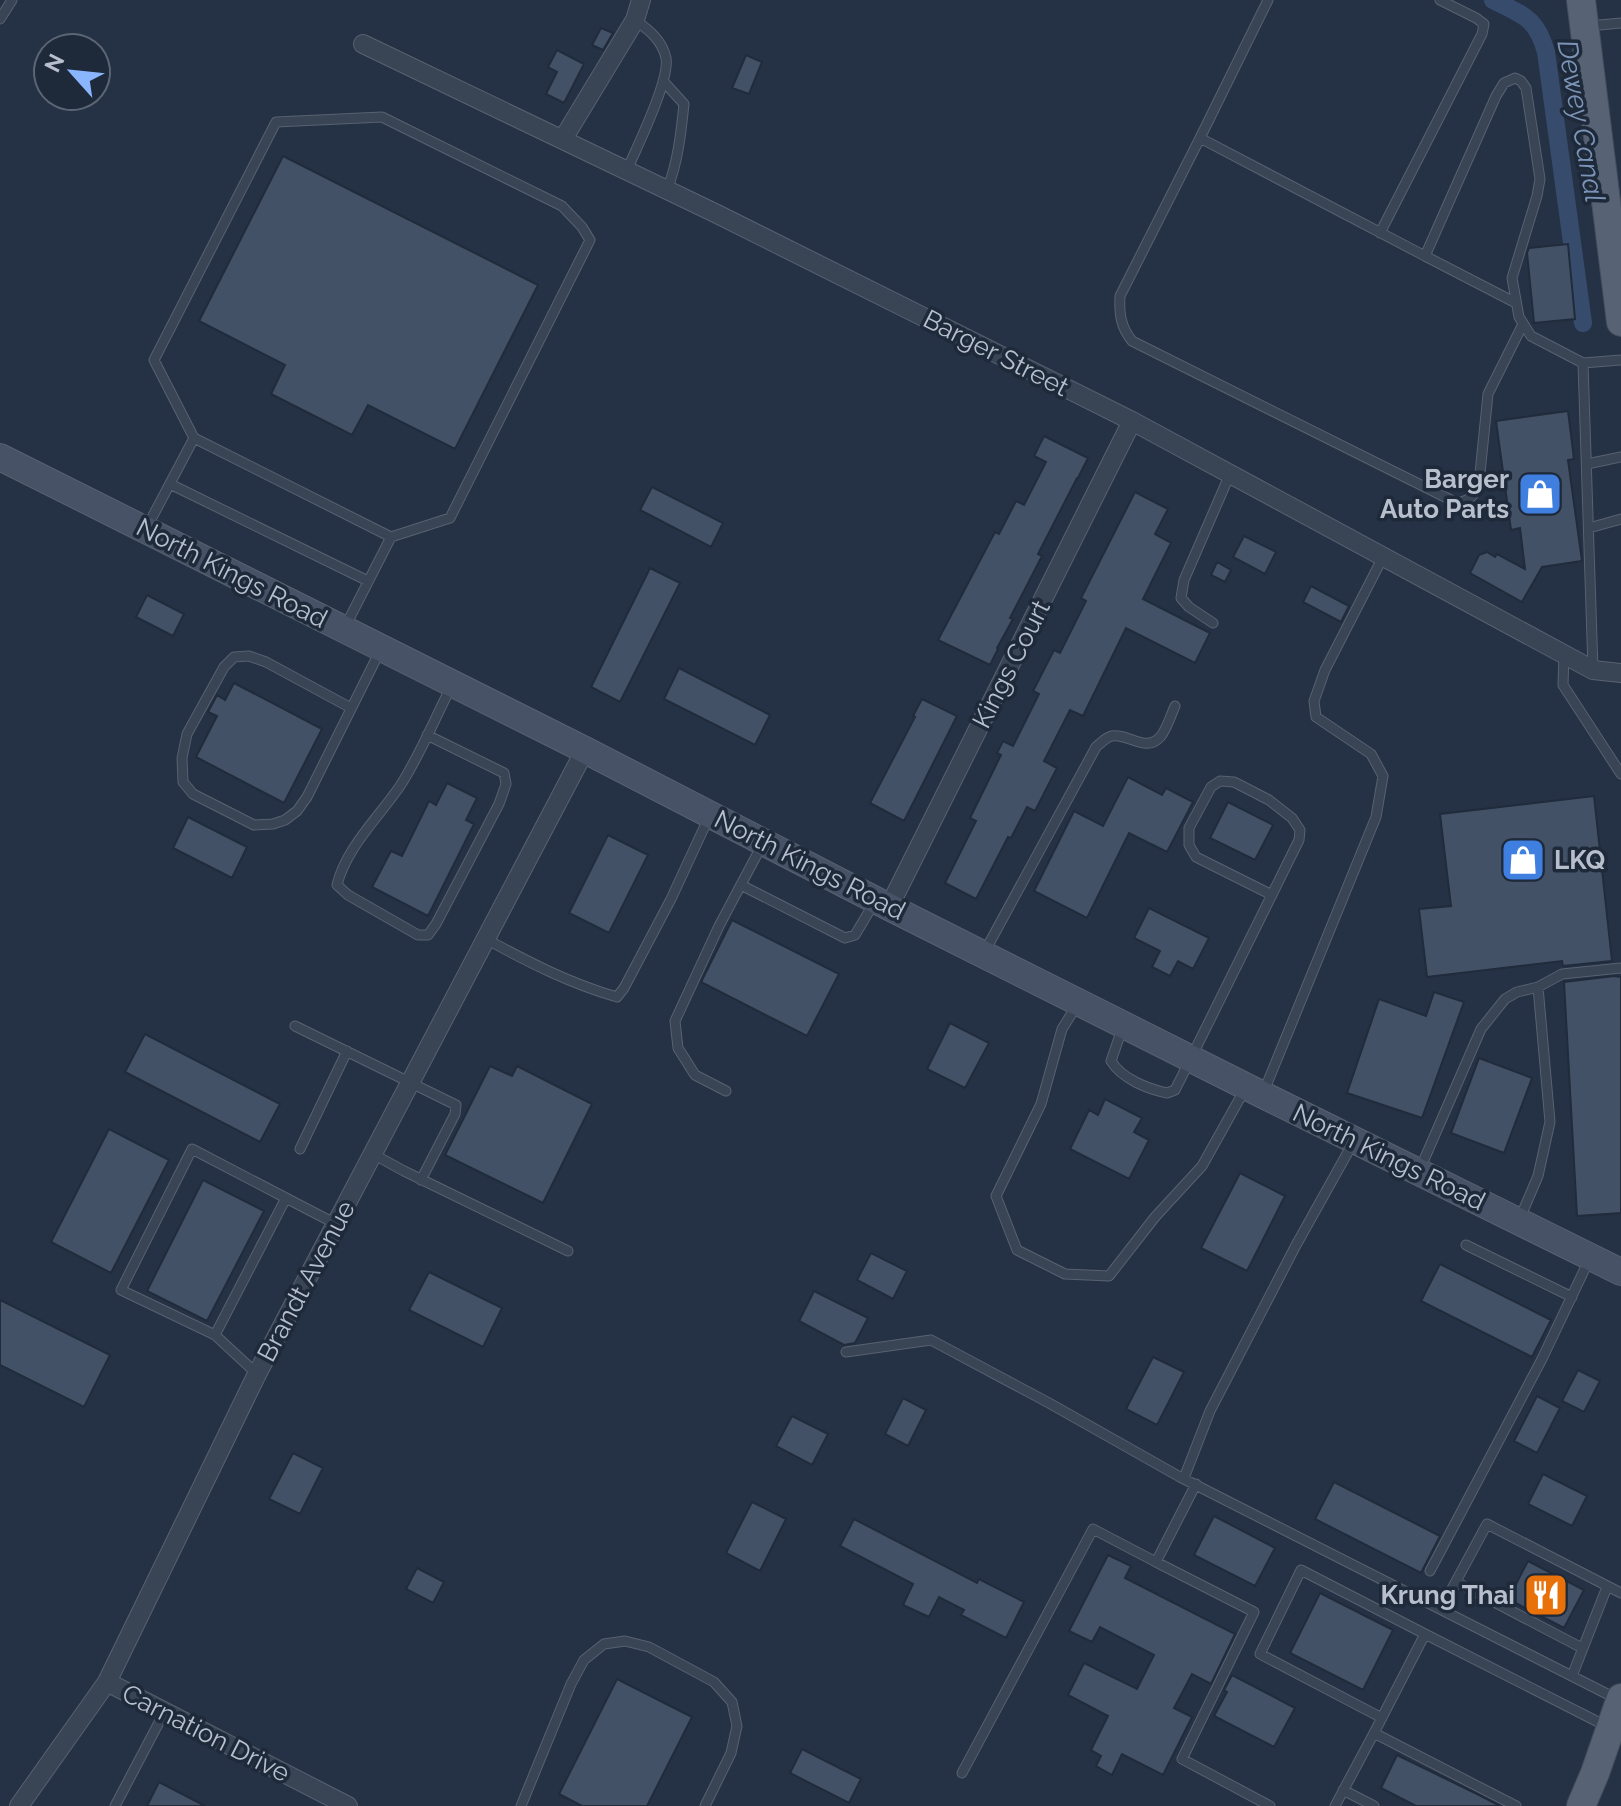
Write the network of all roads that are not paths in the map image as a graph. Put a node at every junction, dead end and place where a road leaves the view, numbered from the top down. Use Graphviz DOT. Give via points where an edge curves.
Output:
graph roads {
  1 [pos="12,0"];
  2 [pos="641,0"];
  3 [pos="1268,0"];
  4 [pos="1440,0"];
  5 [pos="1583,13"];
  6 [pos="0,19"];
  7 [pos="635,20"];
  8 [pos="1621,23"];
  9 [pos="363,44"];
  10 [pos="664,82"];
  11 [pos="1200,138"];
  12 [pos="563,139"];
  13 [pos="627,170"];
  14 [pos="667,190"];
  15 [pos="1380,233"];
  16 [pos="1425,256"];
  17 [pos="1516,303"];
  18 [pos="1621,322"];
  19 [pos="1523,324"];
  20 [pos="1621,360"];
  21 [pos="1583,363"];
  22 [pos="1132,421"];
  23 [pos="194,438"];
  24 [pos="0,457"];
  25 [pos="1621,457"];
  26 [pos="1587,464"];
  27 [pos="1230,474"];
  28 [pos="170,484"];
  29 [pos="1621,519"];
  30 [pos="1589,528"];
  31 [pos="146,530"];
  32 [pos="391,537"];
  33 [pos="1383,557"];
  34 [pos="368,581"];
  35 [pos="1213,623"];
  36 [pos="344,629"];
  37 [pos="382,648"];
  38 [pos="1564,654"];
  39 [pos="1593,670"];
  40 [pos="1621,673"];
  41 [pos="453,684"];
  42 [pos="1175,706"];
  43 [pos="351,708"];
  44 [pos="427,735"];
  45 [pos="585,750"];
  46 [pos="1621,774"];
  47 [pos="710,814"];
  48 [pos="764,842"];
  49 [pos="741,885"];
  50 [pos="1272,895"];
  51 [pos="882,903"];
  52 [pos="486,939"];
  53 [pos="984,954"];
  54 [pos="1621,968"];
  55 [pos="1538,987"];
  56 [pos="1079,1002"];
  57 [pos="1124,1024"];
  58 [pos="295,1026"];
  59 [pos="347,1051"];
  60 [pos="1191,1058"];
  61 [pos="411,1082"];
  62 [pos="1255,1090"];
  63 [pos="726,1091"];
  64 [pos="1355,1140"];
  65 [pos="300,1149"];
  66 [pos="373,1154"];
  67 [pos="1418,1172"];
  68 [pos="421,1180"];
  69 [pos="286,1198"];
  70 [pos="1519,1221"];
  71 [pos="336,1224"];
  72 [pos="1466,1245"];
  73 [pos="568,1251"];
  74 [pos="1609,1264"];
  75 [pos="1572,1297"];
  76 [pos="215,1335"];
  77 [pos="846,1352"];
  78 [pos="257,1374"];
  79 [pos="1184,1478"];
  80 [pos="1196,1484"];
  81 [pos="1156,1562"];
  82 [pos="1430,1571"];
  83 [pos="1456,1582"];
  84 [pos="1607,1587"];
  85 [pos="1621,1593"];
  86 [pos="1441,1609"];
  87 [pos="1425,1634"];
  88 [pos="1582,1648"];
  89 [pos="1572,1676"];
  90 [pos="107,1682"];
  91 [pos="1621,1699"];
  92 [pos="165,1711"];
  93 [pos="1382,1718"];
  94 [pos="1611,1728"];
  95 [pos="1374,1733"];
  96 [pos="962,1773"];
  97 [pos="1343,1790"];
  98 [pos="19,1806"];
  99 [pos="115,1806"];
  100 [pos="348,1806"];
  101 [pos="521,1806"];
  102 [pos="705,1806"];
  103 [pos="1270,1806"];
  104 [pos="1335,1806"];
  105 [pos="1374,1806"];
  106 [pos="1516,1806"];
  107 [pos="1581,1806"];
  1 -- 6 [label="lane"];
  2 -- 7 [label="street"];
  3 -- 11 [label="lane"];
  4 -- 15 [label="lane" via="1484,24 1482,34"];
  5 -- 8 [label="lane"];
  5 -- 18 [label="main road"];
  7 -- 10 [label="lane" via="654,33 666,58"];
  7 -- 12 [label="street"];
  9 -- 12 [label="street, Barger Street"];
  10 -- 13 [label="lane"];
  10 -- 14 [label="lane" via="684,104 679,150"];
  11 -- 15 [label="lane"];
  11 -- 19 [label="lane" via="1120,296 1123,329 1132,341 1457,503 1476,493 1488,394"];
  12 -- 13 [label="street, Barger Street"];
  13 -- 14 [label="street, Barger Street"];
  14 -- 22 [label="street, Barger Street"];
  15 -- 16 [label="lane"];
  16 -- 17 [label="lane"];
  16 -- 17 [label="lane" via="1496,96 1504,83 1521,81 1540,179 1512,278"];
  17 -- 19 [label="lane"];
  19 -- 21 [label="lane" via="1531,336"];
  20 -- 21 [label="lane"];
  21 -- 26 [label="lane"];
  22 -- 27 [label="street, Barger Street"];
  22 -- 51 [label="street, Kings Court"];
  23 -- 28 [label="lane"];
  23 -- 32 [label="lane"];
  23 -- 32 [label="lane" via="154,360 276,122 382,117 562,206 590,240 450,518"];
  24 -- 31 [label="street, North Kings Road"];
  25 -- 26 [label="lane"];
  26 -- 30 [label="lane"];
  27 -- 33 [label="street, Barger Street"];
  27 -- 35 [label="lane" via="1181,598"];
  28 -- 31 [label="lane"];
  28 -- 34 [label="lane"];
  29 -- 30 [label="lane"];
  30 -- 39 [label="lane"];
  31 -- 36 [label="street, North Kings Road"];
  32 -- 34 [label="lane"];
  33 -- 38 [label="street, Barger Street"];
  33 -- 62 [label="lane" via="1314,701 1316,717 1371,754 1383,776 1376,817"];
  34 -- 36 [label="lane"];
  36 -- 37 [label="street, North Kings Road"];
  37 -- 41 [label="street, North Kings Road"];
  37 -- 43 [label="lane"];
  38 -- 39 [label="street, Barger Street"];
  38 -- 46 [label="lane" via="1563,685"];
  39 -- 40 [label="street, Barger Street"];
  41 -- 44 [label="lane"];
  41 -- 45 [label="street, North Kings Road"];
  42 -- 53 [label="lane" via="1160,737 1151,743 1109,736 1096,747"];
  43 -- 43 [label="lane" via="307,797 285,820 254,825 193,794 183,782 187,734 234,657 266,662"];
  44 -- 44 [label="lane" via="402,783 340,872 337,885 418,935 428,935 436,924 506,784 504,773"];
  45 -- 47 [label="street, North Kings Road"];
  45 -- 52 [label="street, Brandt Avenue"];
  47 -- 48 [label="street, North Kings Road"];
  47 -- 52 [label="lane" via="617,997 589,989"];
  48 -- 49 [label="lane"];
  48 -- 51 [label="street, North Kings Road"];
  49 -- 51 [label="lane" via="845,938 855,935"];
  49 -- 63 [label="lane" via="675,1021 678,1048 695,1075"];
  50 -- 50 [label="lane" via="1300,830 1269,800 1234,782 1220,781 1211,787 1189,828 1189,845 1196,857"];
  50 -- 60 [label="lane"];
  51 -- 53 [label="street, North Kings Road"];
  52 -- 61 [label="street, Brandt Avenue"];
  53 -- 56 [label="street, North Kings Road"];
  54 -- 55 [label="lane" via="1562,974"];
  55 -- 67 [label="lane" via="1505,999 1481,1029"];
  55 -- 70 [label="lane" via="1550,1122 1538,1176"];
  56 -- 57 [label="street, North Kings Road"];
  56 -- 62 [label="lane" via="1062,1029 1041,1104 996,1196 1017,1250 1065,1274 1109,1276 1202,1166"];
  57 -- 60 [label="street, North Kings Road"];
  57 -- 60 [label="lane" via="1111,1061 1117,1071 1152,1090 1175,1090"];
  58 -- 59 [label="lane"];
  59 -- 61 [label="lane"];
  59 -- 65 [label="lane"];
  60 -- 62 [label="street, North Kings Road"];
  61 -- 66 [label="street, Brandt Avenue"];
  61 -- 68 [label="lane" via="456,1105"];
  62 -- 64 [label="street, North Kings Road"];
  64 -- 67 [label="street, North Kings Road"];
  64 -- 79 [label="lane" via="1210,1411"];
  66 -- 68 [label="lane"];
  66 -- 71 [label="street, Brandt Avenue"];
  67 -- 70 [label="street, North Kings Road"];
  68 -- 73 [label="lane"];
  69 -- 71 [label="lane"];
  69 -- 76 [label="lane"];
  69 -- 76 [label="lane" via="192,1149 121,1290"];
  70 -- 74 [label="street, North Kings Road"];
  71 -- 78 [label="street, Brandt Avenue"];
  72 -- 75 [label="lane"];
  74 -- 75 [label="lane"];
  75 -- 82 [label="lane"];
  76 -- 78 [label="lane"];
  77 -- 79 [label="lane" via="931,1340"];
  78 -- 90 [label="street, Brandt Avenue"];
  79 -- 80 [label="lane"];
  80 -- 81 [label="lane"];
  80 -- 86 [label="lane"];
  81 -- 96 [label="lane" via="1093,1529"];
  81 -- 103 [label="lane" via="1254,1612 1182,1759"];
  83 -- 84 [label="lane" via="1487,1524"];
  83 -- 86 [label="lane"];
  83 -- 88 [label="lane"];
  84 -- 85 [label="lane"];
  84 -- 88 [label="lane"];
  86 -- 89 [label="lane"];
  87 -- 93 [label="lane"];
  87 -- 93 [label="lane" via="1301,1570 1260,1654"];
  87 -- 94 [label="lane"];
  88 -- 89 [label="lane"];
  89 -- 91 [label="lane"];
  90 -- 92 [label="street, Carnation Drive"];
  90 -- 98 [label="street, Brandt Avenue"];
  91 -- 94 [label="main road"];
  92 -- 99 [label="lane"];
  92 -- 100 [label="street, Carnation Drive"];
  93 -- 95 [label="lane"];
  94 -- 107 [label="main road"];
  95 -- 97 [label="lane"];
  95 -- 106 [label="lane"];
  97 -- 104 [label="lane"];
  97 -- 105 [label="lane"];
  101 -- 102 [label="lane" via="584,1660 604,1644 625,1641 649,1647 714,1682 732,1702 737,1726 731,1753"];
}
